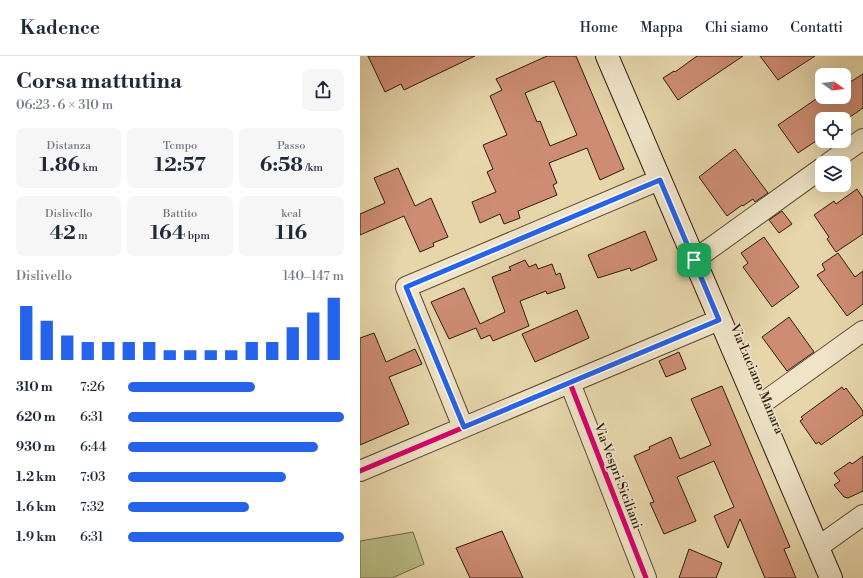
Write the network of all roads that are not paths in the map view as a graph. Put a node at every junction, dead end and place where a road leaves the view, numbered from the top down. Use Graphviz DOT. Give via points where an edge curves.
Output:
graph roads {
  1 [pos="607,56"];
  2 [pos="863,139"];
  3 [pos="839,156"];
  4 [pos="815,173"];
  5 [pos="660,180"];
  6 [pos="694,260"];
  7 [pos="719,320"];
  8 [pos="863,331"];
  9 [pos="570,383"];
  10 [pos="757,407"];
  11 [pos="464,427"];
  12 [pos="360,471"];
  13 [pos="863,515"];
  14 [pos="818,547"];
  15 [pos="646,578"];
  16 [pos="831,578"];
  1 -- 5 [label="main road, Via Luciano Manara"];
  2 -- 3 [label="street"];
  4 -- 6 [label="street"];
  5 -- 6 [label="main road, Via Luciano Manara"];
  5 -- 11 [label="street" via="406,287"];
  6 -- 7 [label="main road, Via Luciano Manara"];
  7 -- 9 [label="street"];
  7 -- 10 [label="main road, Via Luciano Manara"];
  8 -- 10 [label="street"];
  9 -- 11 [label="street"];
  9 -- 15 [label="street, Via Vespri Siciliani"];
  10 -- 14 [label="main road, Via Luciano Manara"];
  11 -- 12 [label="street"];
  13 -- 14 [label="street"];
  14 -- 16 [label="main road, Via Luciano Manara"];
}
